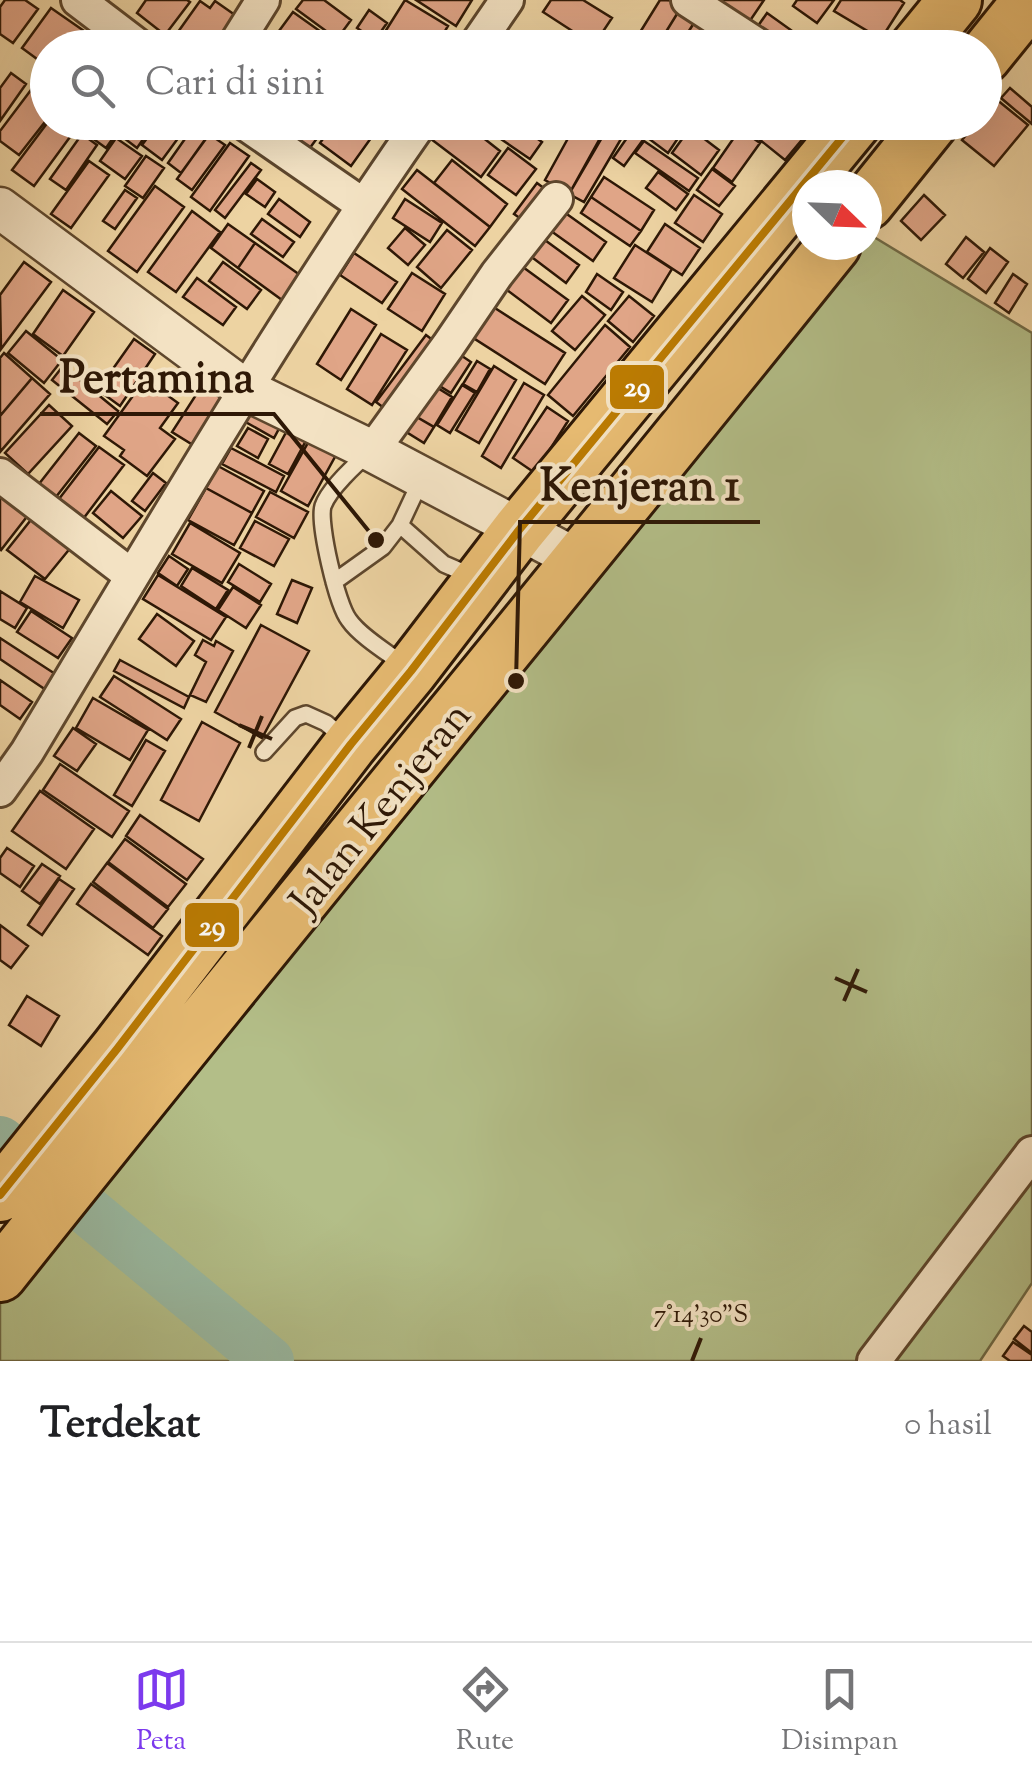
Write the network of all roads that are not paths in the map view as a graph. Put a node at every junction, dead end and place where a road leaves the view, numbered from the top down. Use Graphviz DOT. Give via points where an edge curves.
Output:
graph roads {
  1 [pos="78,0"];
  2 [pos="263,0"];
  3 [pos="507,0"];
  4 [pos="688,0"];
  5 [pos="955,0"];
  6 [pos="1030,0"];
  7 [pos="117,30"];
  8 [pos="244,30"];
  9 [pos="486,30"];
  10 [pos="734,30"];
  11 [pos="931,30"];
  12 [pos="1002,35"];
  13 [pos="268,140"];
  14 [pos="408,140"];
  15 [pos="823,140"];
  16 [pos="918,140"];
  17 [pos="882,185"];
  18 [pos="556,199"];
  19 [pos="363,205"];
  20 [pos="0,208"];
  21 [pos="822,260"];
  22 [pos="244,389"];
  23 [pos="372,450"];
  24 [pos="0,475"];
  25 [pos="422,478"];
  26 [pos="400,525"];
  27 [pos="519,530"];
  28 [pos="580,561"];
  29 [pos="132,576"];
  30 [pos="481,580"];
  31 [pos="334,582"];
  32 [pos="411,671"];
  33 [pos="351,744"];
  34 [pos="264,752"];
  35 [pos="0,790"];
  36 [pos="136,1065"];
  37 [pos="1032,1153"];
  38 [pos="40,1176"];
  39 [pos="0,1275"];
  40 [pos="874,1361"];
  1 -- 7 [label="street"];
  2 -- 8 [label="street"];
  3 -- 9 [label="street"];
  4 -- 10 [label="street"];
  5 -- 11 [label="highway"];
  6 -- 12 [label="highway"];
  13 -- 19 [label="street"];
  14 -- 19 [label="street"];
  15 -- 27 [label="highway, Jalan Kenjeran"];
  16 -- 17 [label="highway"];
  18 -- 23 [label="street"];
  19 -- 22 [label="street"];
  20 -- 22 [label="street"];
  21 -- 28 [label="highway, Jalan Kenjeran"];
  22 -- 23 [label="street"];
  22 -- 29 [label="street"];
  23 -- 25 [label="street"];
  23 -- 31 [label="lane" via="321,510"];
  24 -- 29 [label="street"];
  25 -- 26 [label="lane"];
  25 -- 27 [label="street"];
  26 -- 30 [label="lane" via="444,564"];
  26 -- 31 [label="lane" via="384,548"];
  27 -- 28 [label="street"];
  27 -- 30 [label="highway, Jalan Kenjeran"];
  28 -- 36 [label="highway, Jalan Kenjeran"];
  29 -- 35 [label="street"];
  30 -- 32 [label="highway, Jalan Kenjeran"];
  31 -- 32 [label="lane" via="350,623"];
  32 -- 33 [label="highway, Jalan Kenjeran"];
  33 -- 34 [label="lane" via="306,714"];
  33 -- 36 [label="highway, Jalan Kenjeran"];
  36 -- 38 [label="highway, Jalan Kenjeran"];
  37 -- 40 [label="street"];
  38 -- 39 [label="highway, Jalan Kenjeran"];
}
